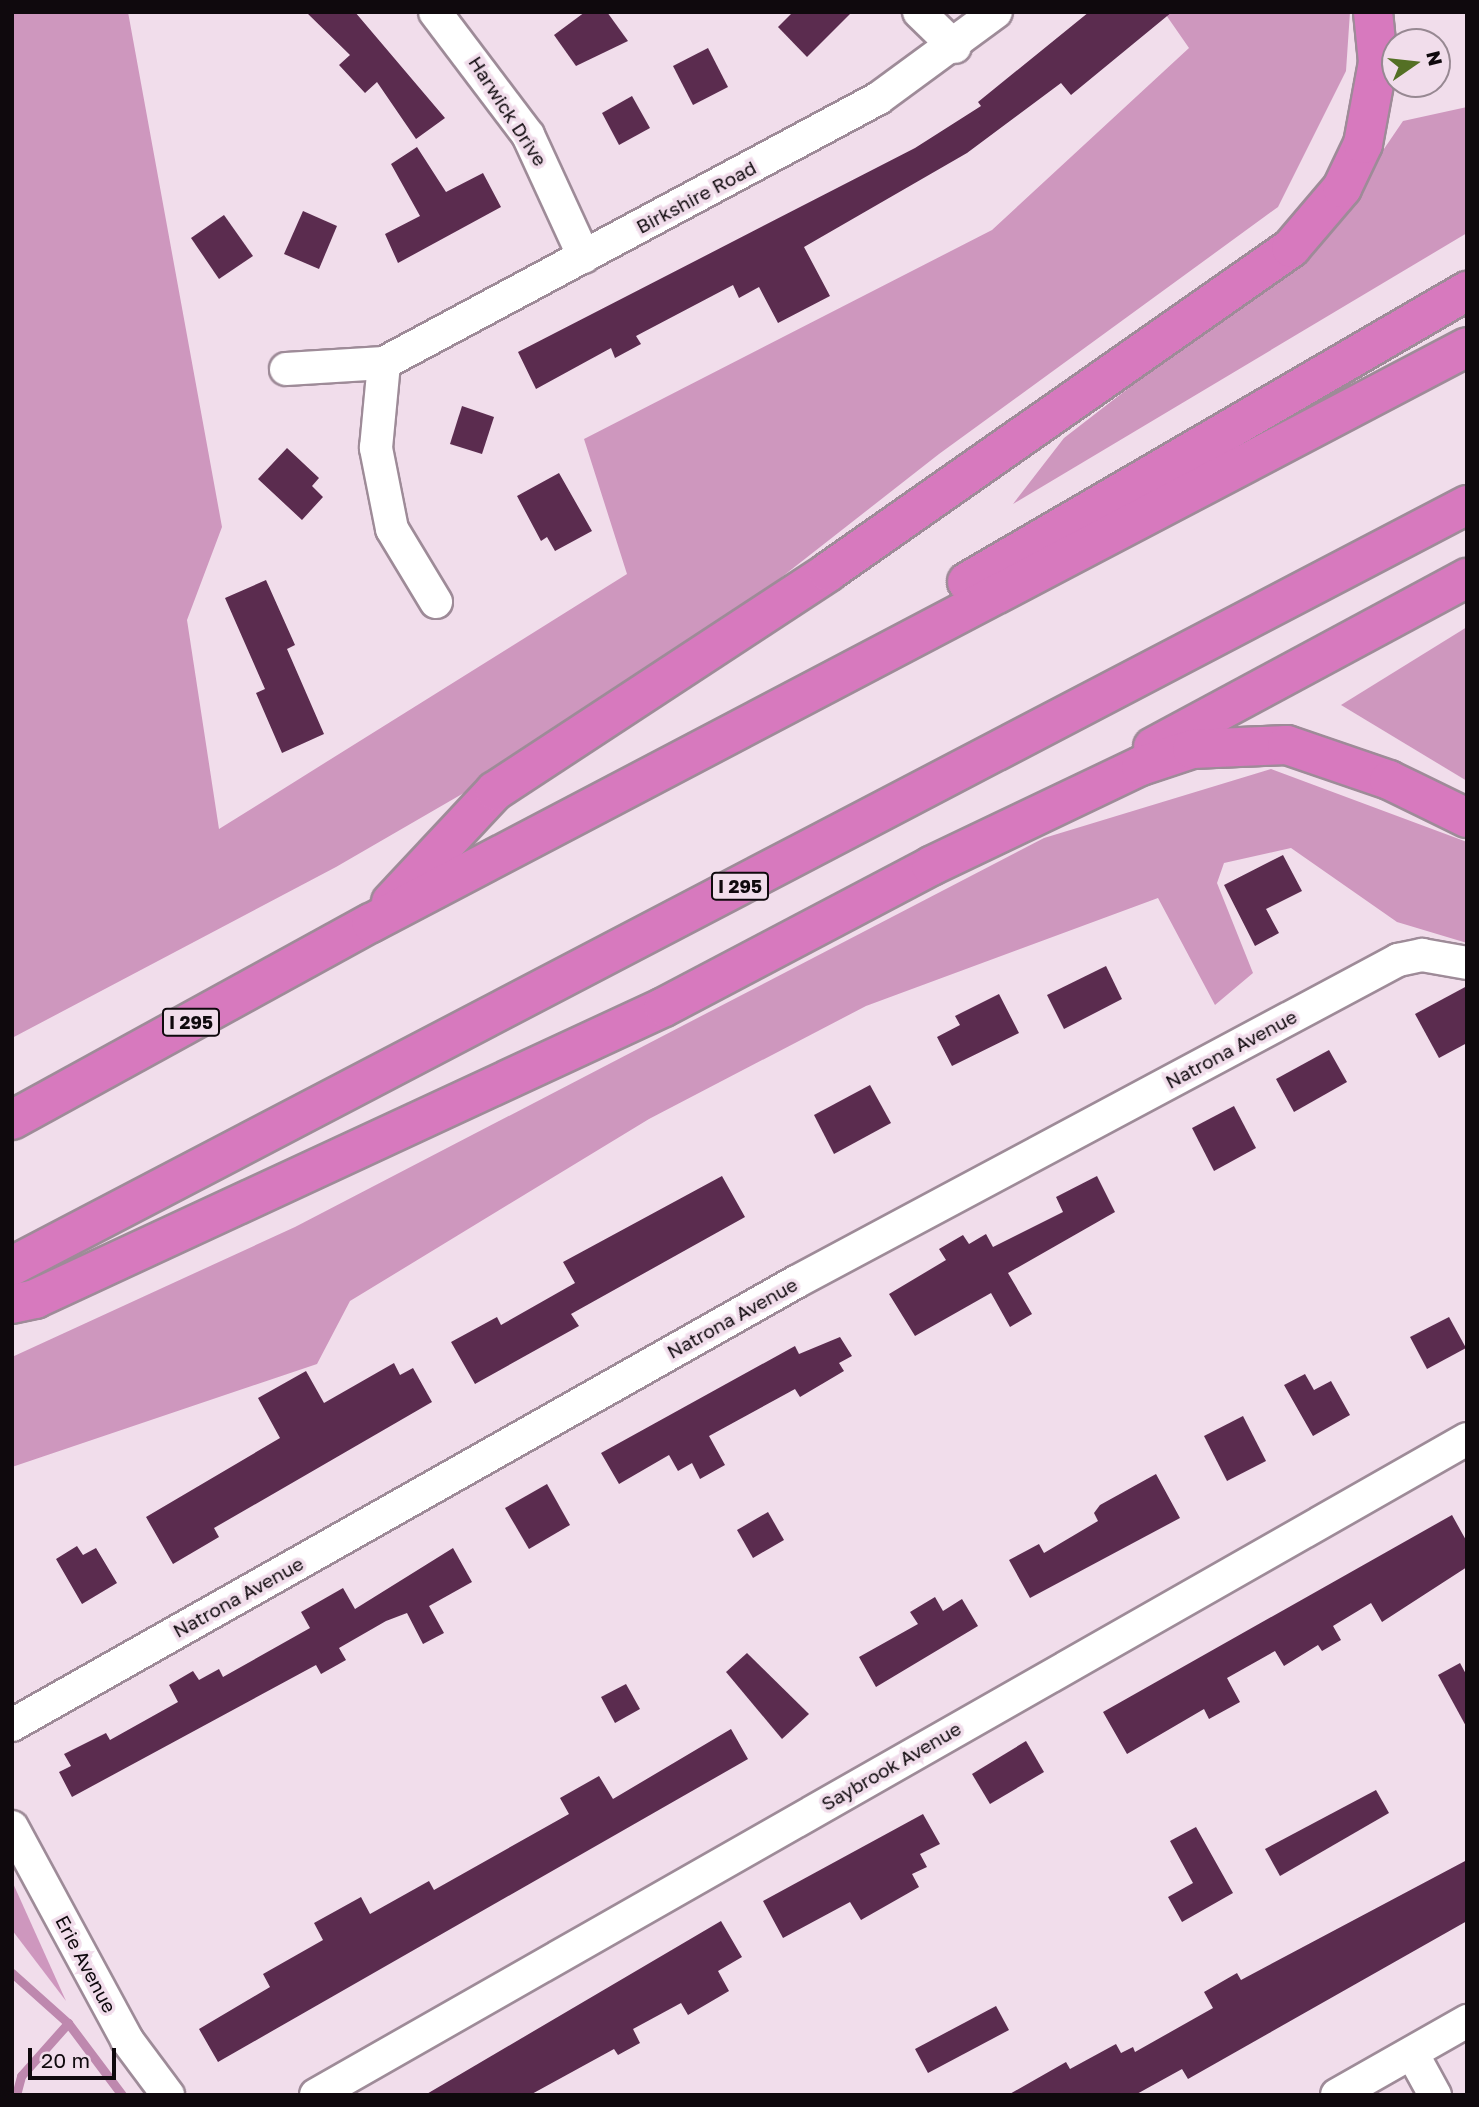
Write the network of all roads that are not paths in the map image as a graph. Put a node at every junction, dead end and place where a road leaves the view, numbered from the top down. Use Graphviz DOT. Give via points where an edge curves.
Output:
graph roads {
  1 [pos="435,12"];
  2 [pos="919,12"];
  3 [pos="996,12"];
  4 [pos="1373,12"];
  5 [pos="955,47"];
  6 [pos="584,257"];
  7 [pos="1467,291"];
  8 [pos="1467,347"];
  9 [pos="384,363"];
  10 [pos="286,369"];
  11 [pos="1467,505"];
  12 [pos="1467,578"];
  13 [pos="436,602"];
  14 [pos="1467,818"];
  15 [pos="987,842"];
  16 [pos="521,845"];
  17 [pos="371,923"];
  18 [pos="1467,963"];
  19 [pos="12,1120"];
  20 [pos="12,1266"];
  21 [pos="12,1304"];
  22 [pos="1467,1439"];
  23 [pos="12,1725"];
  24 [pos="12,1827"];
  25 [pos="1467,2021"];
  26 [pos="1412,2053"];
  27 [pos="168,2095"];
  28 [pos="316,2095"];
  29 [pos="1337,2095"];
  30 [pos="1435,2095"];
  1 -- 6 [label="street, Harwick Drive" via="528,135"];
  2 -- 5 [label="street"];
  3 -- 5 [label="street, Birkshire Road"];
  4 -- 17 [label="highway" via="1378,62 1363,144 1342,188 1291,248 828,572 495,791"];
  5 -- 6 [label="street, Birkshire Road" via="879,98"];
  6 -- 9 [label="street, Birkshire Road"];
  7 -- 16 [label="highway"];
  8 -- 16 [label="highway, I 295"];
  9 -- 10 [label="street, Birkshire Road"];
  9 -- 13 [label="street" via="376,448 391,529"];
  11 -- 20 [label="highway, I 295"];
  12 -- 15 [label="highway"];
  14 -- 15 [label="highway" via="1333,758 1287,745 1246,744 1192,749 1141,766"];
  15 -- 21 [label="highway" via="664,1007 35,1299"];
  16 -- 17 [label="highway, I 295"];
  17 -- 19 [label="highway, I 295"];
  18 -- 23 [label="street, Natrona Avenue" via="1422,955 1398,960 796,1282"];
  22 -- 28 [label="street, Saybrook Avenue"];
  24 -- 27 [label="street, Erie Avenue" via="127,2040"];
  25 -- 26 [label="street"];
  26 -- 29 [label="street"];
  26 -- 30 [label="street"];
}
